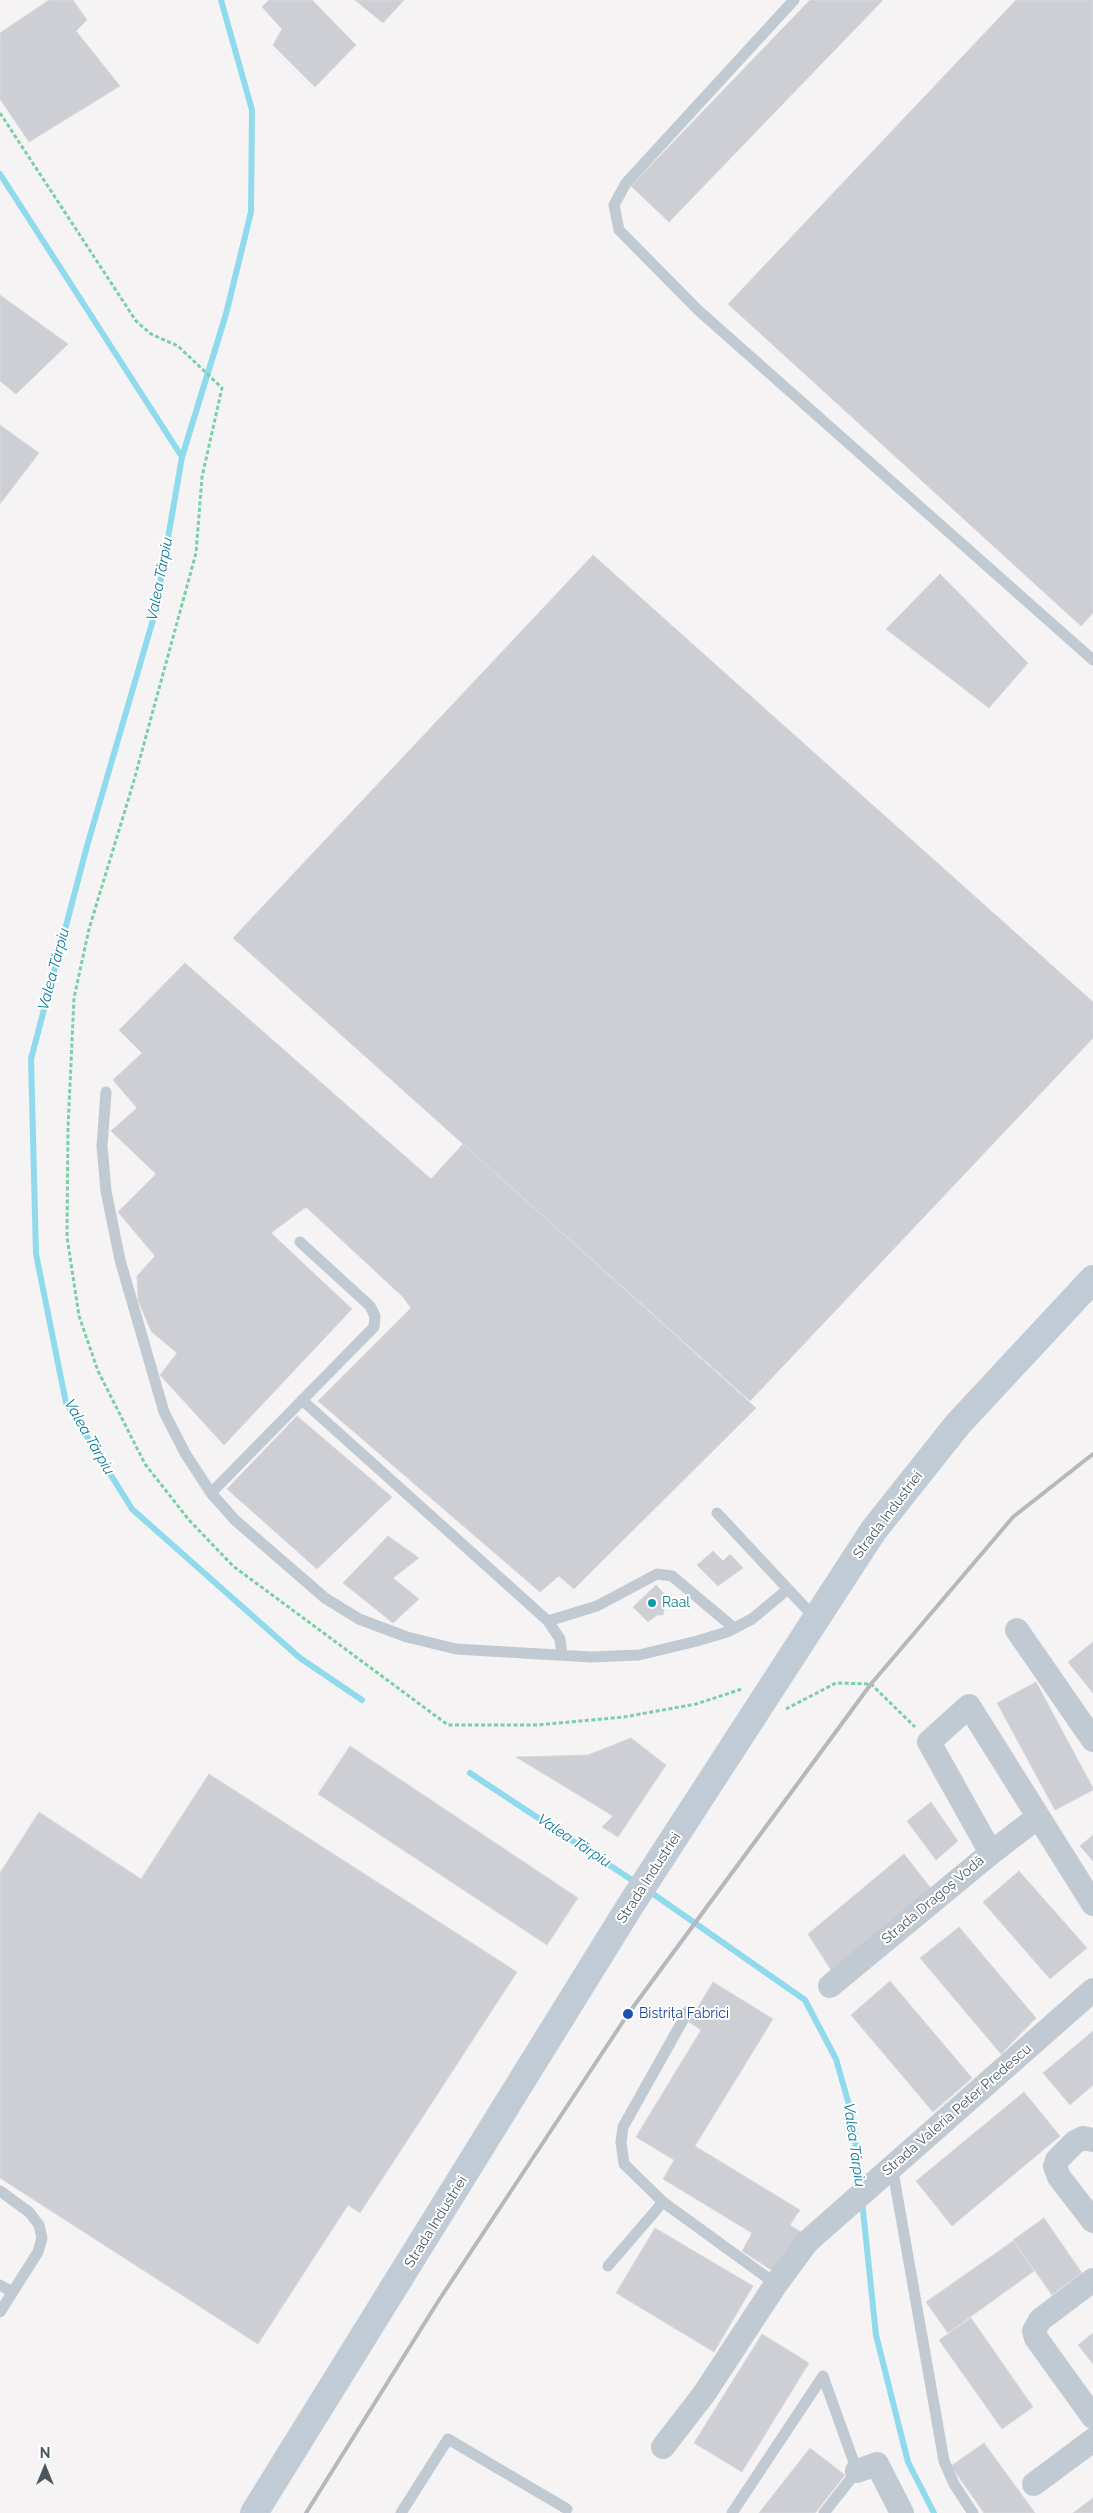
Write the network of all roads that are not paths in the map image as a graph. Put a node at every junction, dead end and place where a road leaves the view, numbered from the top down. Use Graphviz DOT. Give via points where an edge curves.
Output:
graph roads {
  1 [pos="794,0"];
  2 [pos="1092,659"];
  3 [pos="106,1092"];
  4 [pos="300,1242"];
  5 [pos="1093,1279"];
  6 [pos="302,1400"];
  7 [pos="211,1493"];
  8 [pos="717,1513"];
  9 [pos="788,1589"];
  10 [pos="816,1620"];
  11 [pos="548,1621"];
  12 [pos="734,1628"];
  13 [pos="1017,1630"];
  14 [pos="562,1655"];
  15 [pos="1093,1740"];
  16 [pos="1038,1817"];
  17 [pos="991,1853"];
  18 [pos="1093,1904"];
  19 [pos="830,1986"];
  20 [pos="1093,1990"];
  21 [pos="688,2011"];
  22 [pos="1093,2140"];
  23 [pos="892,2166"];
  24 [pos="0,2191"];
  25 [pos="663,2202"];
  26 [pos="1093,2221"];
  27 [pos="608,2266"];
  28 [pos="1093,2280"];
  29 [pos="776,2284"];
  30 [pos="0,2285"];
  31 [pos="12,2292"];
  32 [pos="0,2312"];
  33 [pos="1093,2417"];
  34 [pos="1093,2440"];
  35 [pos="662,2447"];
  36 [pos="857,2470"];
  37 [pos="1034,2484"];
  38 [pos="567,2509"];
  39 [pos="254,2513"];
  40 [pos="401,2513"];
  41 [pos="732,2513"];
  42 [pos="824,2513"];
  43 [pos="902,2513"];
  44 [pos="973,2513"];
  1 -- 2 [label="lane" via="626,183 614,205 619,230 698,310"];
  3 -- 7 [label="lane" via="102,1146 106,1191 120,1260 164,1412"];
  4 -- 6 [label="lane" via="370,1306 375,1316 374,1327"];
  5 -- 10 [label="street, Strada Industriei" via="958,1424 873,1531"];
  6 -- 7 [label="lane"];
  6 -- 11 [label="lane"];
  7 -- 14 [label="lane" via="276,1558 325,1598 360,1619 408,1637 456,1649"];
  8 -- 9 [label="lane"];
  9 -- 10 [label="lane"];
  9 -- 12 [label="lane" via="752,1619"];
  10 -- 39 [label="street, Strada Industriei" via="630,1906"];
  11 -- 12 [label="lane" via="597,1606 657,1574 672,1576"];
  11 -- 14 [label="lane" via="560,1639"];
  12 -- 14 [label="lane" via="639,1655"];
  13 -- 15 [label="street"];
  16 -- 17 [label="street, Strada Dragoș Vodă"];
  16 -- 17 [label="street" via="969,1706 929,1742"];
  16 -- 18 [label="street"];
  17 -- 19 [label="street, Strada Dragoș Vodă"];
  20 -- 23 [label="street, Strada Valeria Peter Predescu"];
  21 -- 25 [label="lane" via="623,2127 621,2142 624,2164"];
  22 -- 26 [label="street" via="1083,2138 1075,2142 1055,2166 1059,2177"];
  23 -- 29 [label="street, Strada Valeria Peter Predescu" via="807,2242"];
  23 -- 44 [label="lane" via="944,2461"];
  24 -- 31 [label="lane" via="28,2212 39,2225 42,2238 38,2252"];
  25 -- 27 [label="lane"];
  25 -- 29 [label="lane"];
  28 -- 33 [label="street" via="1040,2320 1034,2331"];
  29 -- 35 [label="street, Strada Valeria Peter Predescu" via="704,2394"];
  30 -- 31 [label="lane"];
  31 -- 32 [label="lane"];
  34 -- 37 [label="street"];
  36 -- 41 [label="lane" via="823,2376"];
  36 -- 42 [label="lane"];
  36 -- 43 [label="street" via="877,2464"];
  38 -- 40 [label="lane" via="448,2439"];
}
